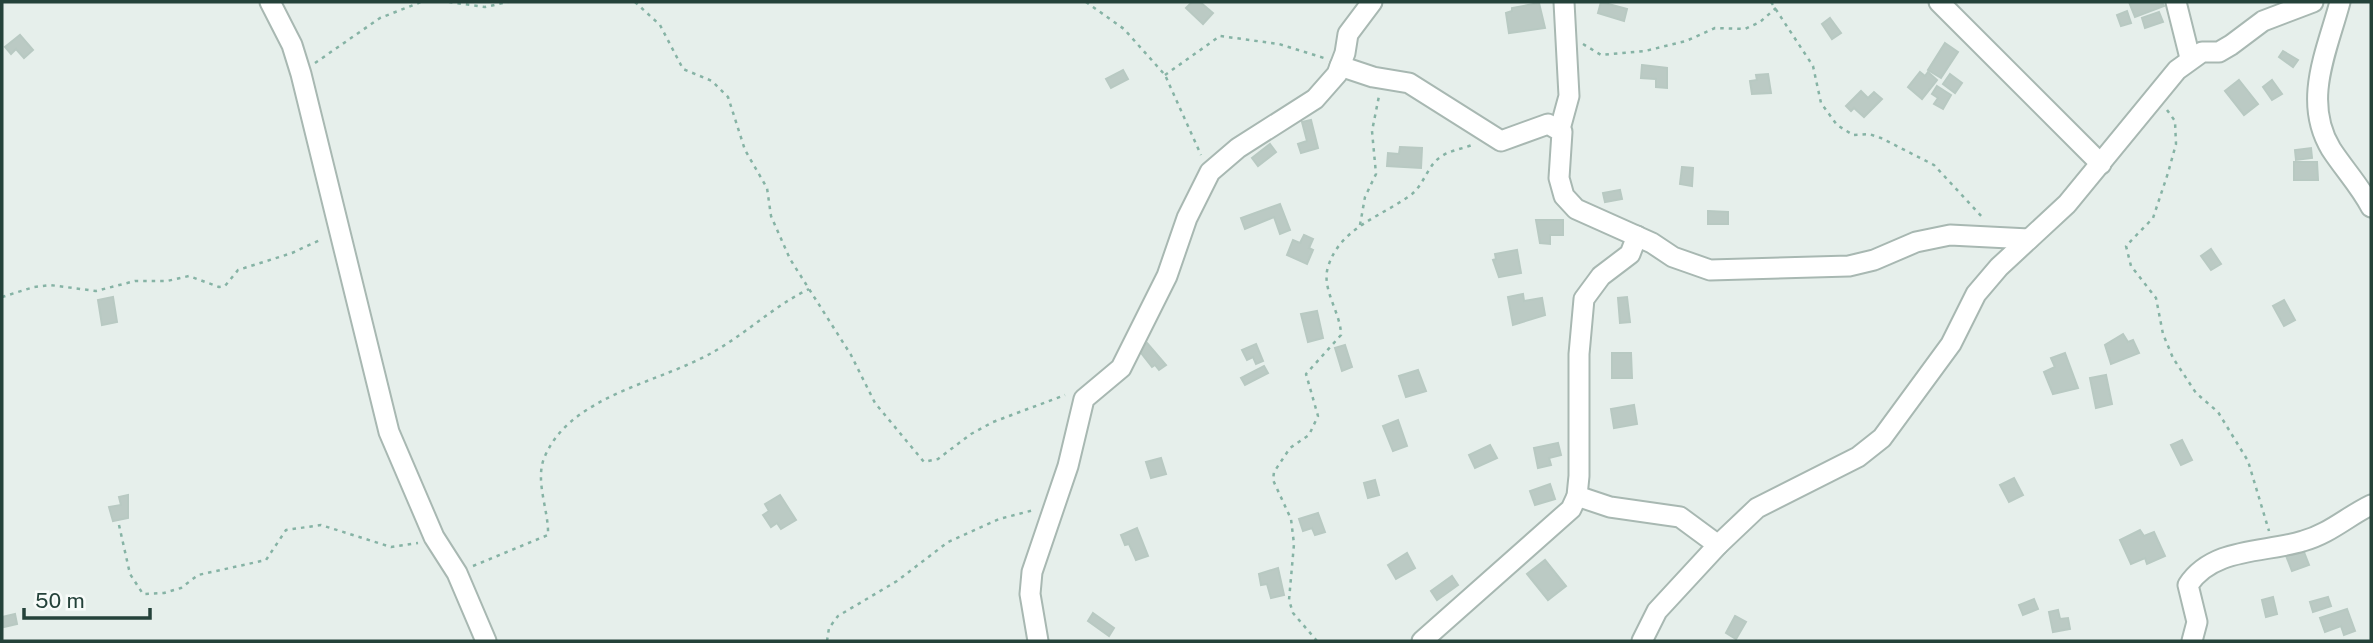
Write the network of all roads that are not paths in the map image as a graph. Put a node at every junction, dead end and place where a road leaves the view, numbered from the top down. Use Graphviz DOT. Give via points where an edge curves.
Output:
graph roads {
  1 [pos="270,2"];
  2 [pos="1372,2"];
  3 [pos="1564,2"];
  4 [pos="1939,2"];
  5 [pos="2176,2"];
  6 [pos="2313,2"];
  7 [pos="2340,2"];
  8 [pos="2190,58"];
  9 [pos="1340,66"];
  10 [pos="1560,129"];
  11 [pos="2101,164"];
  12 [pos="2371,207"];
  13 [pos="1637,236"];
  14 [pos="2029,239"];
  15 [pos="1577,496"];
  16 [pos="2371,505"];
  17 [pos="1718,545"];
  18 [pos="486,641"];
  19 [pos="1038,641"];
  20 [pos="1422,641"];
  21 [pos="1642,641"];
  22 [pos="2192,641"];
  1 -- 18 [label="street" via="302,74 389,432"];
  2 -- 9 [label="street" via="1348,34"];
  3 -- 10 [label="street" via="1569,96"];
  4 -- 11 [label="street"];
  5 -- 8 [label="street"];
  6 -- 8 [label="street" via="2263,21 2219,52"];
  7 -- 12 [label="street" via="2316,83 2316,114 2330,147"];
  8 -- 11 [label="street"];
  9 -- 10 [label="street" via="1409,83 1492,138 1510,140 1548,124"];
  9 -- 19 [label="street" via="1315,99 1238,148 1210,172 1125,361 1112,378 1084,399 1068,467 1032,572 1030,594"];
  10 -- 13 [label="street" via="1559,178 1564,196 1593,219"];
  11 -- 14 [label="street"];
  13 -- 14 [label="street" via="1692,265 1751,271 1862,264 1950,234"];
  13 -- 15 [label="street" via="1630,254 1601,276 1584,299"];
  14 -- 17 [label="street" via="1976,295 1951,344 1882,438 1858,457 1757,508"];
  15 -- 17 [label="street" via="1610,507 1680,517"];
  15 -- 20 [label="street" via="1571,509"];
  16 -- 22 [label="street" via="2324,534 2211,564 2192,579 2188,592 2197,622"];
  17 -- 21 [label="street" via="1657,611"];
}
